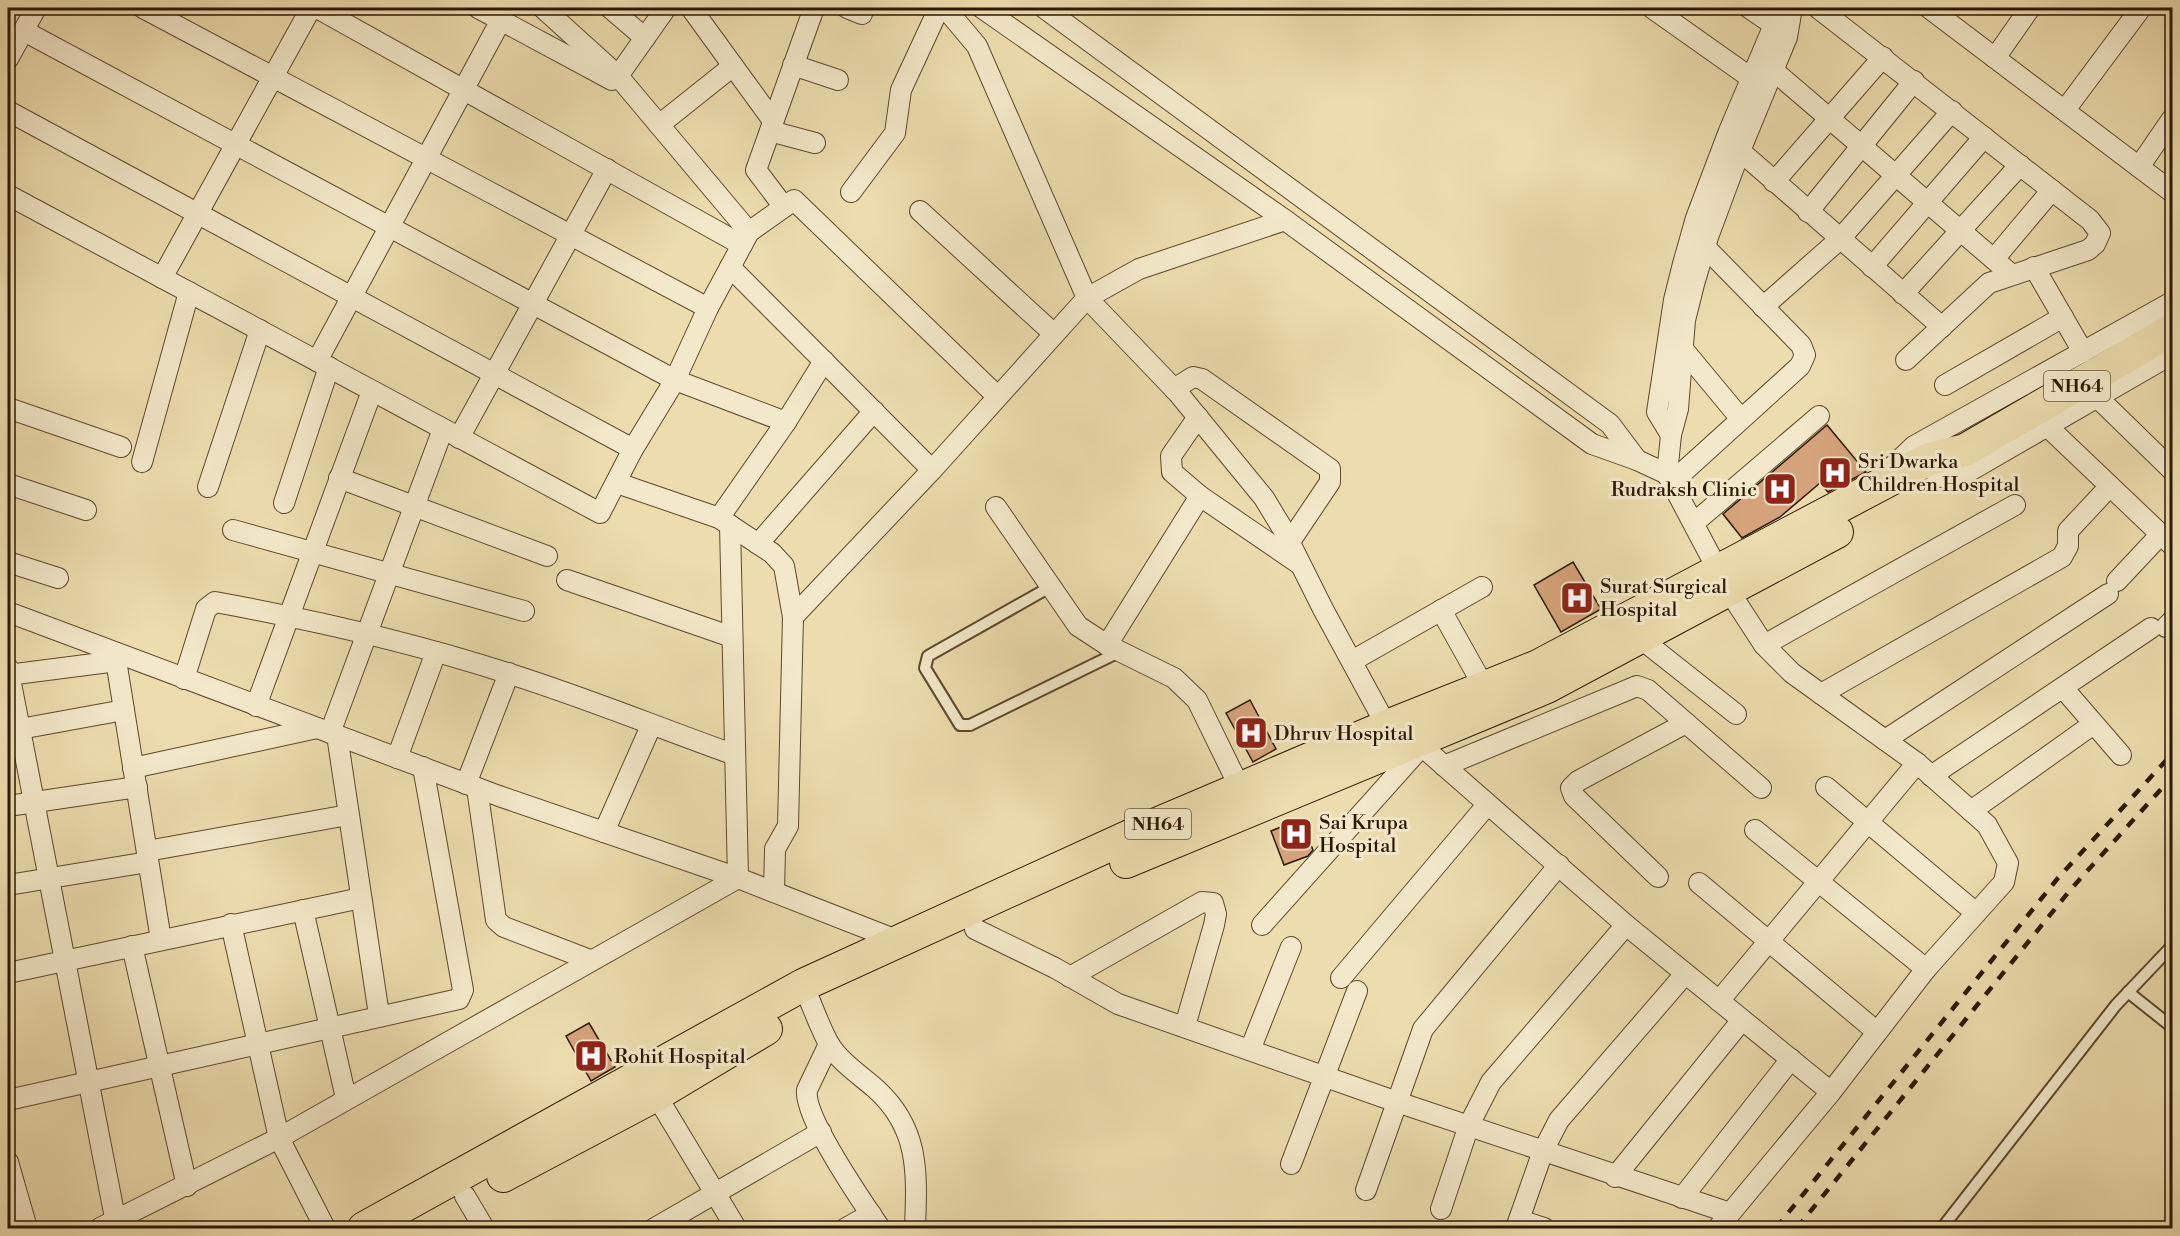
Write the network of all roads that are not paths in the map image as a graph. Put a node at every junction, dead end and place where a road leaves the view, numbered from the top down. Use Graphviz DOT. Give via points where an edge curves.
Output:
graph roads {
  1 [pos="35,8"];
  2 [pos="143,8"];
  3 [pos="311,8"];
  4 [pos="317,8"];
  5 [pos="478,8"];
  6 [pos="543,8"];
  7 [pos="610,8"];
  8 [pos="666,8"];
  9 [pos="691,8"];
  10 [pos="814,8"];
  11 [pos="939,8"];
  12 [pos="945,8"];
  13 [pos="982,8"];
  14 [pos="1044,8"];
  15 [pos="1652,8"];
  16 [pos="1749,8"];
  17 [pos="1784,8"];
  18 [pos="1792,8"];
  19 [pos="1818,8"];
  20 [pos="1931,8"];
  21 [pos="2030,8"];
  22 [pos="2141,8"];
  23 [pos="501,20"];
  24 [pos="1773,25"];
  25 [pos="24,31"];
  26 [pos="645,38"];
  27 [pos="1883,57"];
  28 [pos="1995,58"];
  29 [pos="8,59"];
  30 [pos="794,65"];
  31 [pos="733,66"];
  32 [pos="1774,71"];
  33 [pos="273,77"];
  34 [pos="1751,78"];
  35 [pos="838,80"];
  36 [pos="1914,81"];
  37 [pos="625,83"];
  38 [pos="464,89"];
  39 [pos="2064,110"];
  40 [pos="8,111"];
  41 [pos="1952,111"];
  42 [pos="1828,119"];
  43 [pos="2172,119"];
  44 [pos="659,125"];
  45 [pos="771,126"];
  46 [pos="1984,137"];
  47 [pos="815,143"];
  48 [pos="236,144"];
  49 [pos="1861,147"];
  50 [pos="1740,151"];
  51 [pos="426,158"];
  52 [pos="2019,165"];
  53 [pos="2139,167"];
  54 [pos="607,169"];
  55 [pos="1896,176"];
  56 [pos="1774,182"];
  57 [pos="2052,190"];
  58 [pos="851,192"];
  59 [pos="2172,192"];
  60 [pos="8,195"];
  61 [pos="1927,203"];
  62 [pos="784,207"];
  63 [pos="920,211"];
  64 [pos="1808,212"];
  65 [pos="198,214"];
  66 [pos="1285,220"];
  67 [pos="389,227"];
  68 [pos="1961,232"];
  69 [pos="570,235"];
  70 [pos="746,239"];
  71 [pos="1840,239"];
  72 [pos="1705,247"];
  73 [pos="1994,259"];
  74 [pos="730,267"];
  75 [pos="1872,267"];
  76 [pos="2034,267"];
  77 [pos="2011,274"];
  78 [pos="162,278"];
  79 [pos="189,292"];
  80 [pos="1904,294"];
  81 [pos="352,297"];
  82 [pos="1087,298"];
  83 [pos="2172,302"];
  84 [pos="533,304"];
  85 [pos="1763,307"];
  86 [pos="708,308"];
  87 [pos="2063,317"];
  88 [pos="1942,327"];
  89 [pos="260,330"];
  90 [pos="2172,330"];
  91 [pos="1054,334"];
  92 [pos="1682,348"];
  93 [pos="2083,351"];
  94 [pos="2172,354"];
  95 [pos="1906,360"];
  96 [pos="824,361"];
  97 [pos="323,364"];
  98 [pos="494,374"];
  99 [pos="675,380"];
  100 [pos="1945,385"];
  101 [pos="1174,389"];
  102 [pos="372,391"];
  103 [pos="997,396"];
  104 [pos="2098,398"];
  105 [pos="8,408"];
  106 [pos="874,411"];
  107 [pos="1819,416"];
  108 [pos="1198,417"];
  109 [pos="1742,419"];
  110 [pos="786,422"];
  111 [pos="2048,427"];
  112 [pos="451,433"];
  113 [pos="1671,435"];
  114 [pos="1973,446"];
  115 [pos="122,447"];
  116 [pos="633,449"];
  117 [pos="1637,460"];
  118 [pos="142,462"];
  119 [pos="933,470"];
  120 [pos="2172,470"];
  121 [pos="1937,477"];
  122 [pos="339,478"];
  123 [pos="1669,479"];
  124 [pos="617,483"];
  125 [pos="8,484"];
  126 [pos="2110,486"];
  127 [pos="208,488"];
  128 [pos="1200,496"];
  129 [pos="1860,498"];
  130 [pos="284,503"];
  131 [pos="2015,505"];
  132 [pos="414,506"];
  133 [pos="996,507"];
  134 [pos="86,510"];
  135 [pos="724,522"];
  136 [pos="1694,523"];
  137 [pos="232,530"];
  138 [pos="2167,539"];
  139 [pos="1289,543"];
  140 [pos="758,544"];
  141 [pos="311,552"];
  142 [pos="547,556"];
  143 [pos="8,562"];
  144 [pos="1301,565"];
  145 [pos="389,573"];
  146 [pos="58,578"];
  147 [pos="567,580"];
  148 [pos="1723,580"];
  149 [pos="1050,587"];
  150 [pos="1482,587"];
  151 [pos="1441,610"];
  152 [pos="524,611"];
  153 [pos="8,612"];
  154 [pos="288,615"];
  155 [pos="793,617"];
  156 [pos="2163,625"];
  157 [pos="367,633"];
  158 [pos="732,637"];
  159 [pos="1640,638"];
  160 [pos="1764,645"];
  161 [pos="1114,648"];
  162 [pos="436,652"];
  163 [pos="116,657"];
  164 [pos="1352,661"];
  165 [pos="8,673"];
  166 [pos="509,674"];
  167 [pos="184,679"];
  168 [pos="1484,687"];
  169 [pos="2063,688"];
  170 [pos="1821,694"];
  171 [pos="256,706"];
  172 [pos="124,710"];
  173 [pos="1736,714"];
  174 [pos="1686,723"];
  175 [pos="2092,725"];
  176 [pos="651,726"];
  177 [pos="14,730"];
  178 [pos="328,732"];
  179 [pos="1885,740"];
  180 [pos="1406,741"];
  181 [pos="735,755"];
  182 [pos="2121,755"];
  183 [pos="397,758"];
  184 [pos="1444,766"];
  185 [pos="423,767"];
  186 [pos="1924,770"];
  187 [pos="135,777"];
  188 [pos="472,786"];
  189 [pos="1826,787"];
  190 [pos="1240,788"];
  191 [pos="1761,788"];
  192 [pos="34,802"];
  193 [pos="1487,805"];
  194 [pos="8,806"];
  195 [pos="1971,811"];
  196 [pos="348,815"];
  197 [pos="1868,822"];
  198 [pos="1755,830"];
  199 [pos="604,832"];
  200 [pos="148,856"];
  201 [pos="1559,865"];
  202 [pos="1658,876"];
  203 [pos="738,878"];
  204 [pos="49,879"];
  205 [pos="1818,881"];
  206 [pos="1699,883"];
  207 [pos="8,885"];
  208 [pos="774,892"];
  209 [pos="361,898"];
  210 [pos="303,910"];
  211 [pos="1976,913"];
  212 [pos="231,924"];
  213 [pos="1263,925"];
  214 [pos="1626,925"];
  215 [pos="975,929"];
  216 [pos="160,940"];
  217 [pos="899,941"];
  218 [pos="1769,941"];
  219 [pos="132,946"];
  220 [pos="2172,946"];
  221 [pos="1291,947"];
  222 [pos="590,960"];
  223 [pos="64,961"];
  224 [pos="1926,969"];
  225 [pos="8,974"];
  226 [pos="1685,974"];
  227 [pos="1070,976"];
  228 [pos="1341,978"];
  229 [pos="1357,991"];
  230 [pos="2128,992"];
  231 [pos="807,994"];
  232 [pos="1719,1001"];
  233 [pos="379,1015"];
  234 [pos="1742,1020"];
  235 [pos="330,1026"];
  236 [pos="1185,1026"];
  237 [pos="2172,1027"];
  238 [pos="1876,1031"];
  239 [pos="257,1043"];
  240 [pos="829,1044"];
  241 [pos="1250,1050"];
  242 [pos="1791,1059"];
  243 [pos="159,1065"];
  244 [pos="1323,1076"];
  245 [pos="87,1082"];
  246 [pos="1831,1092"];
  247 [pos="656,1095"];
  248 [pos="346,1098"];
  249 [pos="8,1100"];
  250 [pos="1397,1102"];
  251 [pos="1469,1125"];
  252 [pos="821,1132"];
  253 [pos="279,1138"];
  254 [pos="1543,1151"];
  255 [pos="1291,1164"];
  256 [pos="8,1167"];
  257 [pos="1615,1177"];
  258 [pos="187,1186"];
  259 [pos="1366,1190"];
  260 [pos="714,1192"];
  261 [pos="465,1196"];
  262 [pos="1682,1198"];
  263 [pos="1442,1209"];
  264 [pos="876,1221"];
  265 [pos="1724,1221"];
  266 [pos="1517,1225"];
  267 [pos="111,1227"];
  268 [pos="27,1228"];
  269 [pos="325,1228"];
  270 [pos="364,1228"];
  271 [pos="407,1228"];
  272 [pos="484,1228"];
  273 [pos="655,1228"];
  274 [pos="736,1228"];
  275 [pos="846,1228"];
  276 [pos="915,1228"];
  277 [pos="1544,1228"];
  278 [pos="1942,1228"];
  1 -- 25 [label="street"];
  2 -- 33 [label="street"];
  3 -- 33 [label="street"];
  4 -- 38 [label="street"];
  5 -- 23 [label="street"];
  6 -- 37 [label="street"];
  7 -- 26 [label="street"];
  8 -- 26 [label="street"];
  9 -- 31 [label="street"];
  10 -- 30 [label="street"];
  11 -- 58 [label="street" via="901,90 895,133"];
  12 -- 82 [label="street" via="977,46"];
  13 -- 66 [label="street"];
  14 -- 117 [label="street" via="1610,423"];
  15 -- 34 [label="street"];
  16 -- 24 [label="street"];
  17 -- 24 [label="street"];
  18 -- 32 [label="street" via="1787,37"];
  19 -- 27 [label="street"];
  20 -- 28 [label="street"];
  21 -- 28 [label="street"];
  22 -- 39 [label="street"];
  23 -- 37 [label="street"];
  23 -- 38 [label="street"];
  24 -- 34 [label="street"];
  25 -- 29 [label="street"];
  25 -- 48 [label="street"];
  26 -- 37 [label="street"];
  27 -- 36 [label="street"];
  27 -- 42 [label="street"];
  28 -- 39 [label="street"];
  30 -- 35 [label="street"];
  30 -- 45 [label="street"];
  31 -- 44 [label="street"];
  31 -- 45 [label="street"];
  32 -- 42 [label="street"];
  32 -- 50 [label="street"];
  33 -- 48 [label="street"];
  33 -- 51 [label="street"];
  34 -- 113 [label="street" via="1696,218 1674,300 1657,412"];
  36 -- 41 [label="street"];
  36 -- 49 [label="street"];
  37 -- 44 [label="street"];
  38 -- 51 [label="street"];
  38 -- 54 [label="street"];
  39 -- 53 [label="street"];
  40 -- 65 [label="street"];
  41 -- 46 [label="street"];
  41 -- 55 [label="street"];
  42 -- 49 [label="street"];
  42 -- 56 [label="street"];
  43 -- 53 [label="street"];
  44 -- 70 [label="street"];
  45 -- 47 [label="street"];
  45 -- 62 [label="street" via="756,170"];
  46 -- 52 [label="street"];
  46 -- 61 [label="street"];
  48 -- 65 [label="street"];
  48 -- 67 [label="street"];
  49 -- 55 [label="street"];
  49 -- 64 [label="street"];
  50 -- 56 [label="street"];
  50 -- 72 [label="street"];
  51 -- 67 [label="street"];
  51 -- 69 [label="street"];
  52 -- 57 [label="street"];
  52 -- 68 [label="street"];
  53 -- 59 [label="street"];
  54 -- 69 [label="street"];
  54 -- 70 [label="street"];
  55 -- 61 [label="street"];
  55 -- 71 [label="street"];
  56 -- 64 [label="street"];
  57 -- 73 [label="street"];
  57 -- 76 [label="street" via="2096,226 2099,239 2088,250"];
  60 -- 78 [label="street"];
  61 -- 68 [label="street"];
  61 -- 75 [label="street"];
  62 -- 70 [label="street"];
  62 -- 103 [label="street" via="794,200"];
  63 -- 91 [label="street"];
  64 -- 71 [label="street"];
  65 -- 78 [label="street"];
  65 -- 81 [label="street"];
  66 -- 82 [label="street" via="1139,269"];
  66 -- 117 [label="street" via="1592,444"];
  67 -- 81 [label="street"];
  67 -- 84 [label="street"];
  68 -- 73 [label="street"];
  68 -- 80 [label="street"];
  69 -- 84 [label="street"];
  69 -- 86 [label="street"];
  70 -- 74 [label="street"];
  71 -- 75 [label="street"];
  71 -- 85 [label="street"];
  72 -- 85 [label="street"];
  72 -- 92 [label="street" via="1685,320"];
  73 -- 77 [label="street"];
  74 -- 86 [label="street"];
  74 -- 96 [label="street"];
  75 -- 80 [label="street"];
  76 -- 77 [label="street"];
  76 -- 87 [label="street"];
  77 -- 88 [label="street" via="1980,290"];
  78 -- 79 [label="street"];
  79 -- 89 [label="street"];
  79 -- 118 [label="street"];
  80 -- 88 [label="street"];
  81 -- 97 [label="street"];
  81 -- 98 [label="street"];
  82 -- 91 [label="street"];
  82 -- 101 [label="street"];
  83 -- 93 [label="street"];
  84 -- 98 [label="street"];
  84 -- 99 [label="street"];
  85 -- 109 [label="street" via="1801,345 1805,356 1800,366"];
  86 -- 99 [label="street"];
  87 -- 93 [label="street"];
  87 -- 100 [label="street"];
  88 -- 95 [label="street"];
  89 -- 97 [label="street"];
  89 -- 127 [label="street"];
  90 -- 114 [label="main road, NH64"];
  91 -- 103 [label="street"];
  92 -- 109 [label="street"];
  92 -- 113 [label="street" via="1678,409"];
  93 -- 129 [label="street" via="1914,446"];
  94 -- 104 [label="street"];
  96 -- 106 [label="street"];
  96 -- 110 [label="street"];
  97 -- 102 [label="street"];
  97 -- 130 [label="street"];
  98 -- 112 [label="street"];
  98 -- 116 [label="street"];
  99 -- 110 [label="street"];
  99 -- 116 [label="street"];
  101 -- 108 [label="street"];
  101 -- 139 [label="street" via="1193,377 1202,380 1330,469 1330,482"];
  102 -- 112 [label="street"];
  102 -- 122 [label="street"];
  103 -- 119 [label="street"];
  104 -- 111 [label="street"];
  104 -- 120 [label="street"];
  105 -- 115 [label="street"];
  106 -- 119 [label="street"];
  106 -- 140 [label="street"];
  107 -- 136 [label="street"];
  108 -- 128 [label="street" via="1174,451 1170,466"];
  108 -- 139 [label="street" via="1264,498"];
  109 -- 123 [label="street"];
  110 -- 135 [label="street"];
  111 -- 121 [label="street" via="1961,476"];
  111 -- 126 [label="street"];
  112 -- 124 [label="street" via="600,513"];
  112 -- 132 [label="street"];
  113 -- 123 [label="street"];
  114 -- 121 [label="main road, NH64"];
  114 -- 129 [label="main road, NH64" via="1929,459"];
  116 -- 124 [label="street"];
  117 -- 123 [label="street"];
  119 -- 155 [label="street"];
  121 -- 148 [label="main road, NH64"];
  122 -- 132 [label="street"];
  122 -- 141 [label="street"];
  123 -- 136 [label="street"];
  124 -- 135 [label="street"];
  125 -- 134 [label="street"];
  126 -- 138 [label="street"];
  126 -- 170 [label="street" via="2068,531 2068,546 2062,557"];
  128 -- 144 [label="street"];
  128 -- 161 [label="street"];
  129 -- 148 [label="main road, NH64"];
  131 -- 160 [label="street"];
  132 -- 142 [label="street"];
  132 -- 145 [label="street"];
  133 -- 149 [label="street"];
  135 -- 140 [label="street"];
  135 -- 158 [label="street"];
  136 -- 148 [label="street"];
  137 -- 141 [label="street"];
  138 -- 179 [label="street" via="2113,587"];
  139 -- 144 [label="street"];
  140 -- 155 [label="street" via="784,566"];
  141 -- 145 [label="street"];
  141 -- 154 [label="street"];
  143 -- 146 [label="street"];
  144 -- 164 [label="street"];
  145 -- 152 [label="street"];
  145 -- 157 [label="street"];
  147 -- 158 [label="street"];
  148 -- 159 [label="main road, NH64"];
  148 -- 160 [label="street"];
  148 -- 168 [label="main road, NH64"];
  149 -- 161 [label="street" via="1078,626"];
  149 -- 161 [label="lane" via="928,656 925,668 960,725 970,725"];
  150 -- 151 [label="street"];
  151 -- 164 [label="street"];
  151 -- 168 [label="street"];
  153 -- 163 [label="street"];
  154 -- 157 [label="street"];
  154 -- 167 [label="street" via="210,604"];
  154 -- 171 [label="street"];
  155 -- 208 [label="street" via="788,825 775,849"];
  156 -- 169 [label="street"];
  157 -- 162 [label="street"];
  157 -- 178 [label="street"];
  158 -- 181 [label="street"];
  159 -- 173 [label="street"];
  159 -- 180 [label="main road, NH64" via="1547,687"];
  160 -- 170 [label="street"];
  161 -- 190 [label="street" via="1173,678 1197,700"];
  162 -- 166 [label="street"];
  162 -- 183 [label="street"];
  163 -- 165 [label="street"];
  163 -- 167 [label="street"];
  163 -- 172 [label="street"];
  164 -- 180 [label="street"];
  165 -- 177 [label="street"];
  166 -- 176 [label="street"];
  166 -- 188 [label="street"];
  167 -- 171 [label="street"];
  168 -- 180 [label="main road, NH64"];
  169 -- 175 [label="street"];
  169 -- 186 [label="street"];
  170 -- 179 [label="street"];
  171 -- 178 [label="street"];
  172 -- 177 [label="street"];
  172 -- 187 [label="street"];
  174 -- 184 [label="street" via="1648,690 1632,686"];
  174 -- 191 [label="street"];
  174 -- 202 [label="street" via="1571,788 1574,796"];
  175 -- 182 [label="street"];
  175 -- 195 [label="street"];
  176 -- 181 [label="street"];
  176 -- 199 [label="street"];
  177 -- 192 [label="street"];
  178 -- 183 [label="street"];
  178 -- 187 [label="street"];
  178 -- 196 [label="street"];
  179 -- 186 [label="street"];
  180 -- 184 [label="street"];
  180 -- 190 [label="main road, NH64"];
  180 -- 213 [label="street"];
  180 -- 215 [label="main road, NH64"];
  181 -- 203 [label="street"];
  183 -- 185 [label="street"];
  184 -- 193 [label="street"];
  185 -- 188 [label="street"];
  185 -- 233 [label="street" via="462,993 459,999"];
  186 -- 195 [label="street"];
  186 -- 197 [label="street"];
  187 -- 192 [label="street"];
  187 -- 200 [label="street"];
  188 -- 199 [label="street"];
  188 -- 222 [label="street" via="496,920 504,927"];
  189 -- 197 [label="street"];
  190 -- 217 [label="main road, NH64"];
  192 -- 194 [label="street"];
  192 -- 204 [label="street"];
  193 -- 201 [label="street"];
  193 -- 228 [label="street"];
  195 -- 211 [label="street" via="1987,825 2008,863 2004,882"];
  196 -- 200 [label="street"];
  196 -- 209 [label="street"];
  197 -- 205 [label="street"];
  197 -- 211 [label="street"];
  198 -- 205 [label="street"];
  199 -- 203 [label="street"];
  200 -- 204 [label="street"];
  200 -- 216 [label="street"];
  201 -- 214 [label="street"];
  201 -- 250 [label="street" via="1423,1029"];
  203 -- 208 [label="street"];
  203 -- 222 [label="street"];
  204 -- 207 [label="street"];
  204 -- 223 [label="street"];
  205 -- 218 [label="street"];
  205 -- 224 [label="street"];
  206 -- 218 [label="street"];
  208 -- 217 [label="street"];
  209 -- 210 [label="street"];
  209 -- 233 [label="street"];
  210 -- 212 [label="street"];
  210 -- 235 [label="street"];
  211 -- 224 [label="street"];
  212 -- 216 [label="street"];
  212 -- 239 [label="street"];
  214 -- 226 [label="street"];
  214 -- 251 [label="street" via="1504,1065"];
  215 -- 227 [label="street"];
  215 -- 231 [label="main road, NH64"];
  216 -- 219 [label="street"];
  217 -- 231 [label="main road, NH64"];
  218 -- 232 [label="street"];
  218 -- 238 [label="street"];
  219 -- 223 [label="street"];
  219 -- 243 [label="street"];
  220 -- 230 [label="lane"];
  221 -- 241 [label="street"];
  222 -- 248 [label="street"];
  223 -- 225 [label="street"];
  223 -- 245 [label="street"];
  224 -- 238 [label="street"];
  226 -- 232 [label="street"];
  226 -- 254 [label="street" via="1564,1112"];
  227 -- 236 [label="street" via="1118,1004"];
  227 -- 236 [label="street" via="1202,902 1213,903 1216,914 1212,932"];
  229 -- 244 [label="street"];
  230 -- 237 [label="lane"];
  230 -- 278 [label="lane"];
  231 -- 240 [label="street"];
  231 -- 247 [label="main road, NH64"];
  231 -- 270 [label="main road, NH64"];
  232 -- 234 [label="street"];
  233 -- 235 [label="street"];
  234 -- 242 [label="street"];
  234 -- 257 [label="street"];
  235 -- 239 [label="street"];
  235 -- 248 [label="street"];
  236 -- 241 [label="street"];
  238 -- 246 [label="street"];
  239 -- 243 [label="street"];
  239 -- 253 [label="street"];
  240 -- 252 [label="street" via="806,1098"];
  240 -- 276 [label="street" via="888,1100 907,1130 917,1166"];
  241 -- 244 [label="street"];
  242 -- 246 [label="street"];
  242 -- 262 [label="street"];
  243 -- 245 [label="street"];
  243 -- 258 [label="street"];
  244 -- 250 [label="street"];
  244 -- 255 [label="street"];
  245 -- 249 [label="street"];
  245 -- 267 [label="street"];
  246 -- 265 [label="street"];
  247 -- 260 [label="street"];
  247 -- 261 [label="main road, NH64"];
  248 -- 253 [label="street"];
  250 -- 251 [label="street"];
  250 -- 259 [label="street"];
  251 -- 254 [label="street"];
  251 -- 263 [label="street"];
  252 -- 260 [label="street"];
  252 -- 264 [label="street"];
  253 -- 258 [label="street"];
  253 -- 269 [label="street"];
  254 -- 257 [label="street"];
  254 -- 266 [label="street"];
  256 -- 268 [label="street"];
  257 -- 262 [label="street"];
  258 -- 267 [label="street"];
  260 -- 273 [label="street"];
  260 -- 274 [label="street"];
  261 -- 271 [label="main road, NH64"];
  261 -- 272 [label="street"];
  262 -- 265 [label="street"];
  264 -- 275 [label="street"];
  266 -- 277 [label="street"];
}
